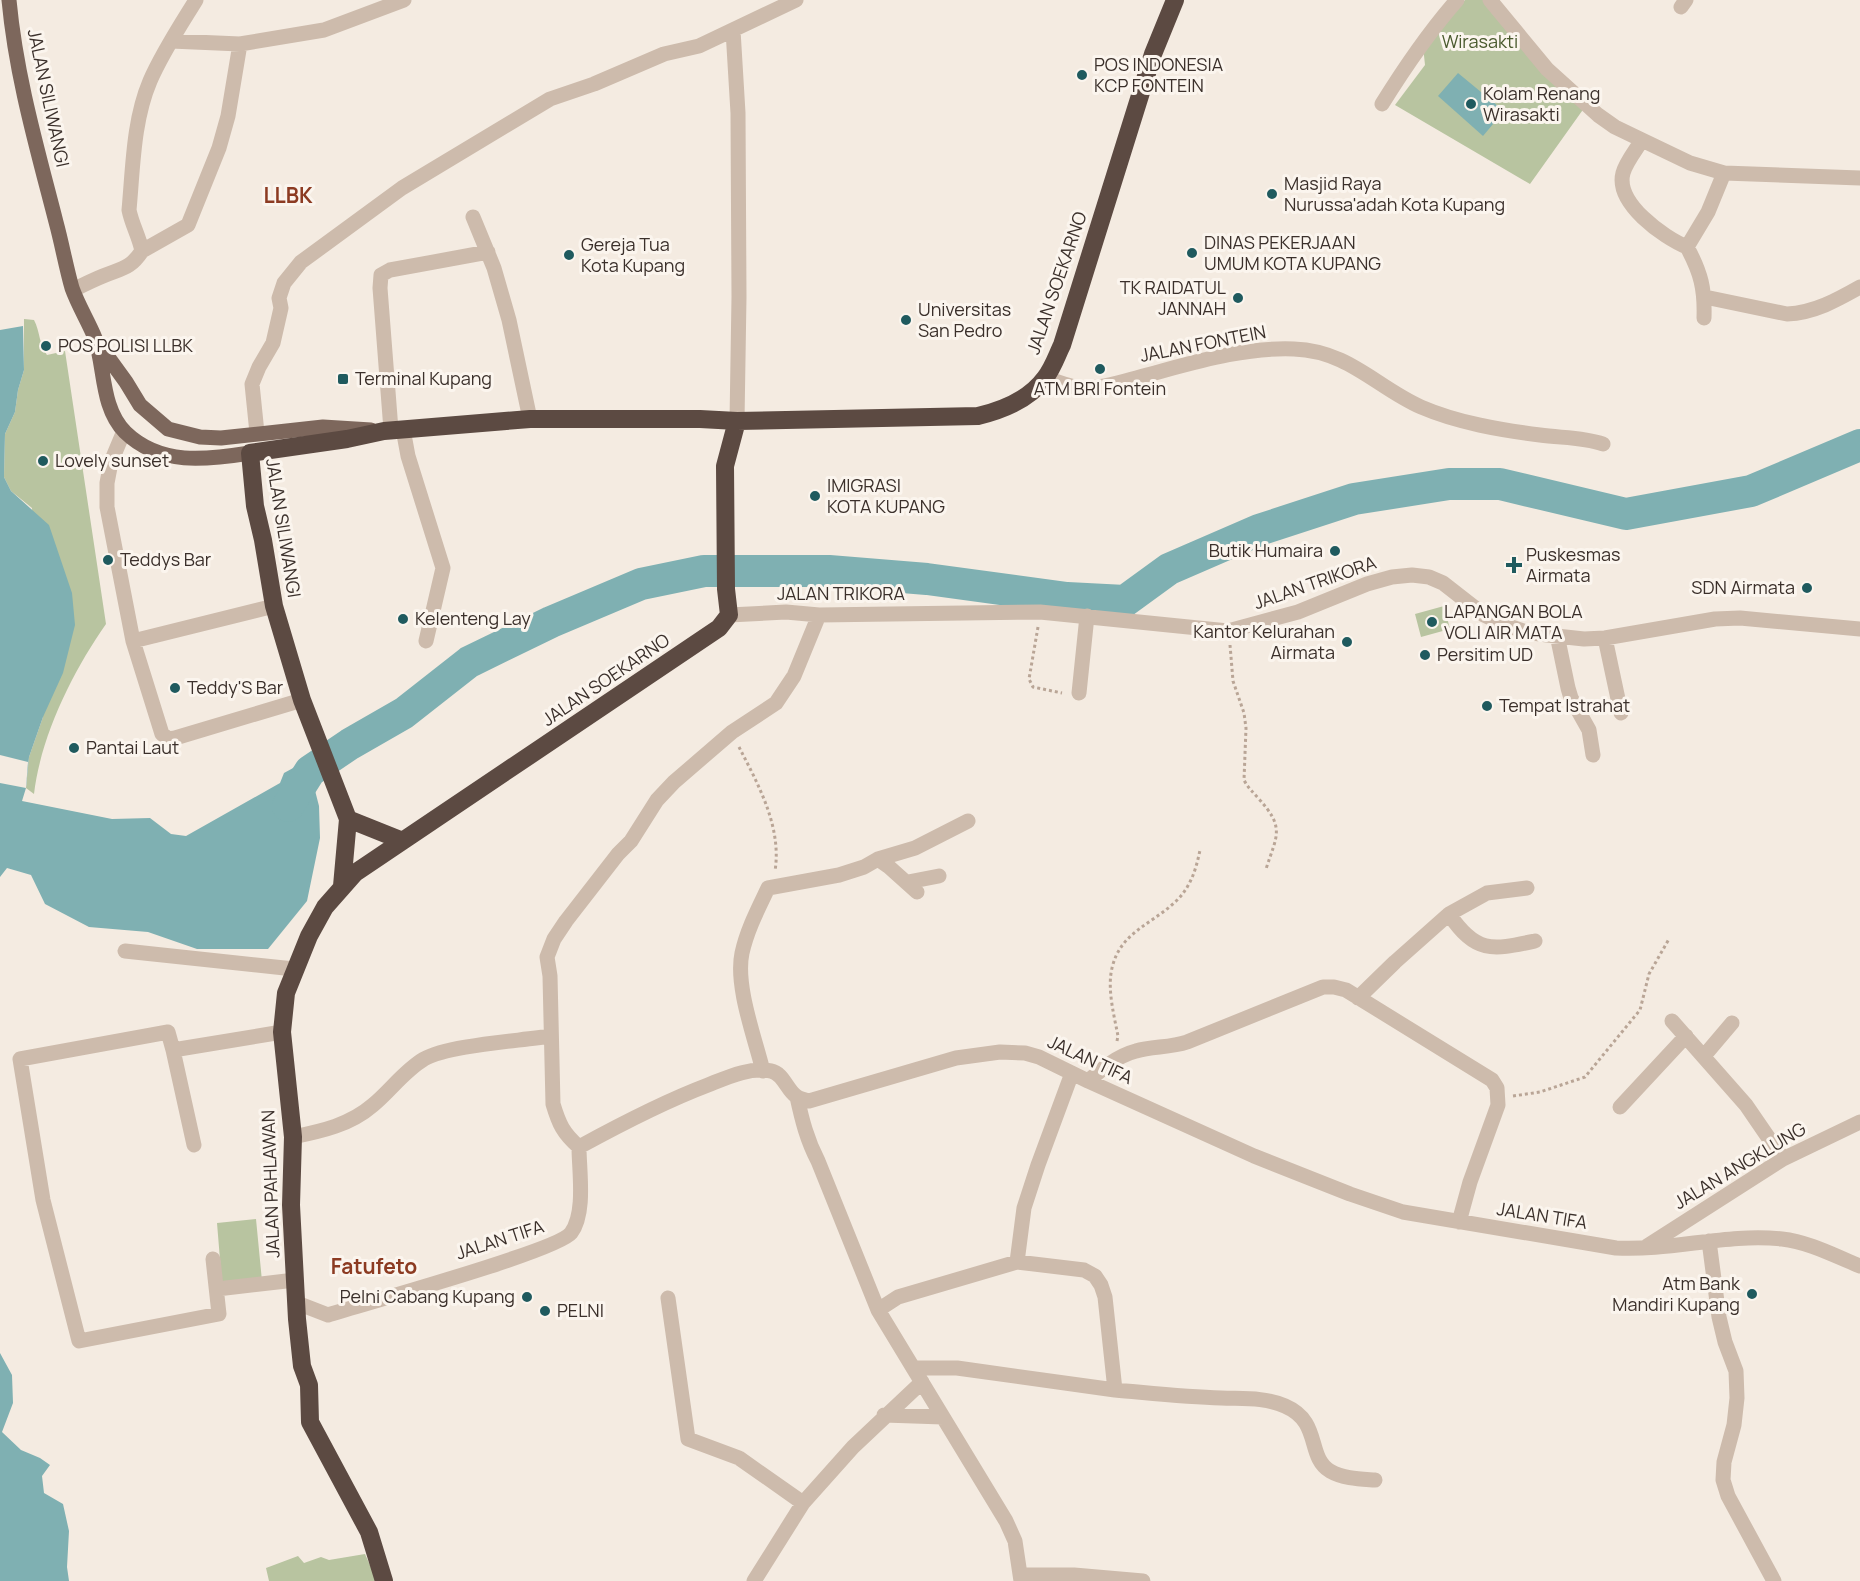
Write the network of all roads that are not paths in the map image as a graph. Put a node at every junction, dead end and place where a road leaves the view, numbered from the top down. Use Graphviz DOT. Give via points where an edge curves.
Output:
graph roads {
  1 [pos="9,0"];
  2 [pos="196,0"];
  3 [pos="404,0"];
  4 [pos="796,0"];
  5 [pos="1175,0"];
  6 [pos="1457,0"];
  7 [pos="1490,0"];
  8 [pos="733,30"];
  9 [pos="171,40"];
  10 [pos="240,44"];
  11 [pos="1382,104"];
  12 [pos="1642,140"];
  13 [pos="1724,173"];
  14 [pos="1860,178"];
  15 [pos="473,217"];
  16 [pos="1687,247"];
  17 [pos="142,251"];
  18 [pos="488,252"];
  19 [pos="1860,287"];
  20 [pos="73,290"];
  21 [pos="1705,297"];
  22 [pos="1704,318"];
  23 [pos="95,339"];
  24 [pos="1046,378"];
  25 [pos="530,419"];
  26 [pos="736,421"];
  27 [pos="393,430"];
  28 [pos="124,431"];
  29 [pos="257,433"];
  30 [pos="1603,444"];
  31 [pos="250,453"];
  32 [pos="274,606"];
  33 [pos="729,615"];
  34 [pos="819,615"];
  35 [pos="1087,616"];
  36 [pos="1860,629"];
  37 [pos="1557,635"];
  38 [pos="1605,639"];
  39 [pos="426,640"];
  40 [pos="133,641"];
  41 [pos="1079,693"];
  42 [pos="302,700"];
  43 [pos="1621,713"];
  44 [pos="1593,755"];
  45 [pos="348,819"];
  46 [pos="968,821"];
  47 [pos="403,841"];
  48 [pos="878,859"];
  49 [pos="939,876"];
  50 [pos="342,886"];
  51 [pos="1527,888"];
  52 [pos="1449,914"];
  53 [pos="1535,941"];
  54 [pos="125,951"];
  55 [pos="294,969"];
  56 [pos="1358,998"];
  57 [pos="1672,1021"];
  58 [pos="1732,1023"];
  59 [pos="282,1032"];
  60 [pos="550,1036"];
  61 [pos="1686,1036"];
  62 [pos="173,1050"];
  63 [pos="1704,1056"];
  64 [pos="763,1071"];
  65 [pos="1072,1073"];
  66 [pos="1088,1081"];
  67 [pos="797,1097"];
  68 [pos="1620,1107"];
  69 [pos="1860,1122"];
  70 [pos="293,1137"];
  71 [pos="194,1145"];
  72 [pos="579,1147"];
  73 [pos="1783,1159"];
  74 [pos="1459,1222"];
  75 [pos="1709,1241"];
  76 [pos="1642,1249"];
  77 [pos="213,1259"];
  78 [pos="1017,1262"];
  79 [pos="1860,1266"];
  80 [pos="295,1280"];
  81 [pos="217,1289"];
  82 [pos="668,1298"];
  83 [pos="297,1304"];
  84 [pos="878,1310"];
  85 [pos="913,1368"];
  86 [pos="922,1382"];
  87 [pos="1115,1390"];
  88 [pos="884,1415"];
  89 [pos="943,1417"];
  90 [pos="1375,1480"];
  91 [pos="803,1503"];
  92 [pos="1021,1578"];
  93 [pos="384,1581"];
  94 [pos="754,1581"];
  95 [pos="1143,1581"];
  96 [pos="1774,1581"];
  1 -- 20 [label="main road, JALAN SILIWANGI" via="19,78"];
  2 -- 9 [label="street"];
  3 -- 10 [label="street" via="324,30"];
  4 -- 8 [label="street"];
  5 -- 24 [label="highway, JALAN SOEKARNO" via="1152,54 1070,324"];
  6 -- 11 [label="street" via="1408,61"];
  7 -- 12 [label="street" via="1548,69 1598,115"];
  8 -- 26 [label="street" via="738,113"];
  8 -- 29 [label="street" via="550,99 402,188 301,262 284,283 273,344 252,384"];
  9 -- 10 [label="street"];
  9 -- 17 [label="street" via="149,83 137,127 129,210"];
  10 -- 17 [label="street" via="219,148 188,225"];
  12 -- 13 [label="street" via="1690,163"];
  12 -- 16 [label="street" via="1623,172 1625,193 1640,214 1670,239"];
  13 -- 14 [label="street"];
  13 -- 16 [label="street" via="1708,212"];
  15 -- 18 [label="street"];
  16 -- 21 [label="street" via="1698,268"];
  17 -- 20 [label="street" via="135,262 123,269"];
  18 -- 25 [label="street" via="509,320"];
  18 -- 27 [label="street" via="381,275"];
  19 -- 21 [label="street" via="1801,314"];
  20 -- 23 [label="main road, JALAN SILIWANGI"];
  21 -- 22 [label="street"];
  23 -- 28 [label="main road, JALAN SILIWANGI" via="107,395"];
  23 -- 29 [label="main road" via="140,405 168,429 200,437"];
  24 -- 26 [label="highway, JALAN SOEKARNO" via="1015,404 978,416"];
  24 -- 30 [label="street, JALAN FONTEIN" via="1068,386 1095,388 1245,351 1298,349 1348,363 1397,394 1441,415 1503,430"];
  25 -- 26 [label="highway, JALAN SOEKARNO"];
  25 -- 27 [label="highway, JALAN SOEKARNO"];
  26 -- 33 [label="highway" via="725,466"];
  27 -- 29 [label="main road" via="323,427"];
  27 -- 31 [label="highway, JALAN SOEKARNO"];
  27 -- 39 [label="street" via="408,456 443,568"];
  28 -- 31 [label="main road, JALAN SILIWANGI" via="144,445 182,459"];
  28 -- 40 [label="street" via="111,462 107,507"];
  31 -- 32 [label="highway, JALAN SILIWANGI" via="255,506"];
  32 -- 40 [label="street"];
  32 -- 42 [label="highway, JALAN SILIWANGI"];
  33 -- 34 [label="street, JALAN TRIKORA"];
  33 -- 47 [label="highway, JALAN SOEKARNO" via="710,636"];
  34 -- 35 [label="street, JALAN TRIKORA" via="1040,612"];
  34 -- 60 [label="street" via="794,676 776,703 732,732 657,800 631,841 554,939 547,957"];
  35 -- 37 [label="street, JALAN TRIKORA" via="1228,631 1298,612 1367,584 1412,575 1443,583 1484,615 1503,624 1526,632"];
  35 -- 41 [label="street"];
  36 -- 38 [label="street, JALAN TRIKORA" via="1715,619"];
  37 -- 38 [label="street, JALAN TRIKORA"];
  37 -- 44 [label="street" via="1571,698 1589,730"];
  38 -- 43 [label="street"];
  40 -- 42 [label="street" via="157,722 169,739"];
  42 -- 45 [label="highway, JALAN SILIWANGI"];
  45 -- 47 [label="highway"];
  45 -- 50 [label="highway"];
  46 -- 48 [label="street" via="915,849"];
  47 -- 50 [label="highway, JALAN SOEKARNO"];
  48 -- 49 [label="street" via="912,887"];
  48 -- 64 [label="street" via="839,875 768,888 747,937 741,973"];
  50 -- 55 [label="highway, JALAN PAHLAWAN" via="309,936"];
  51 -- 52 [label="street" via="1487,893"];
  52 -- 53 [label="street" via="1472,941 1485,946"];
  52 -- 56 [label="street"];
  54 -- 55 [label="street"];
  55 -- 59 [label="highway, JALAN PAHLAWAN" via="286,993"];
  56 -- 66 [label="street" via="1346,990 1323,987 1187,1042 1136,1051 1111,1063"];
  56 -- 74 [label="street" via="1492,1080 1497,1088 1498,1105"];
  57 -- 61 [label="street"];
  58 -- 63 [label="street"];
  59 -- 62 [label="street"];
  59 -- 70 [label="highway, JALAN PAHLAWAN"];
  60 -- 70 [label="street" via="450,1050 426,1058 358,1116 330,1129"];
  60 -- 72 [label="street" via="553,1104 564,1134"];
  61 -- 63 [label="street"];
  61 -- 68 [label="street"];
  62 -- 71 [label="street"];
  62 -- 81 [label="street" via="168,1032 20,1059 43,1200 79,1341 219,1314"];
  63 -- 73 [label="street" via="1746,1105"];
  64 -- 67 [label="street" via="775,1072"];
  64 -- 72 [label="street" via="743,1071 680,1095"];
  65 -- 66 [label="street, JALAN TIFA"];
  65 -- 67 [label="street, JALAN TIFA" via="1039,1057 1000,1052 956,1058 809,1101"];
  65 -- 78 [label="street" via="1024,1208"];
  66 -- 74 [label="street, JALAN TIFA" via="1254,1156 1350,1194 1403,1212"];
  67 -- 84 [label="street" via="810,1147"];
  69 -- 73 [label="street, JALAN ANGKLUNG"];
  70 -- 80 [label="highway, JALAN PAHLAWAN"];
  72 -- 83 [label="street, JALAN TIFA" via="576,1224 561,1241 328,1315"];
  73 -- 76 [label="street, JALAN ANGKLUNG"];
  74 -- 76 [label="street, JALAN TIFA"];
  75 -- 76 [label="street, JALAN TIFA"];
  75 -- 79 [label="street, JALAN TIFA" via="1784,1239"];
  75 -- 96 [label="street" via="1719,1317 1736,1371 1734,1425 1723,1480"];
  77 -- 81 [label="street"];
  78 -- 84 [label="street" via="898,1297"];
  78 -- 87 [label="street" via="1084,1270 1095,1276 1105,1298"];
  80 -- 81 [label="street"];
  80 -- 83 [label="highway, JALAN PAHLAWAN"];
  82 -- 91 [label="street" via="688,1439 739,1458"];
  83 -- 93 [label="highway, JALAN PAHLAWAN" via="302,1366 309,1385 310,1422 369,1532"];
  84 -- 85 [label="street"];
  85 -- 86 [label="street"];
  85 -- 87 [label="street" via="957,1368"];
  86 -- 88 [label="street"];
  86 -- 89 [label="street"];
  87 -- 90 [label="street" via="1251,1398 1284,1405 1305,1421 1318,1457 1331,1471 1352,1479"];
  88 -- 89 [label="street"];
  88 -- 91 [label="street"];
  89 -- 92 [label="street" via="1006,1521 1015,1541"];
  91 -- 94 [label="street"];
  92 -- 95 [label="street" via="1074,1575"];
}
